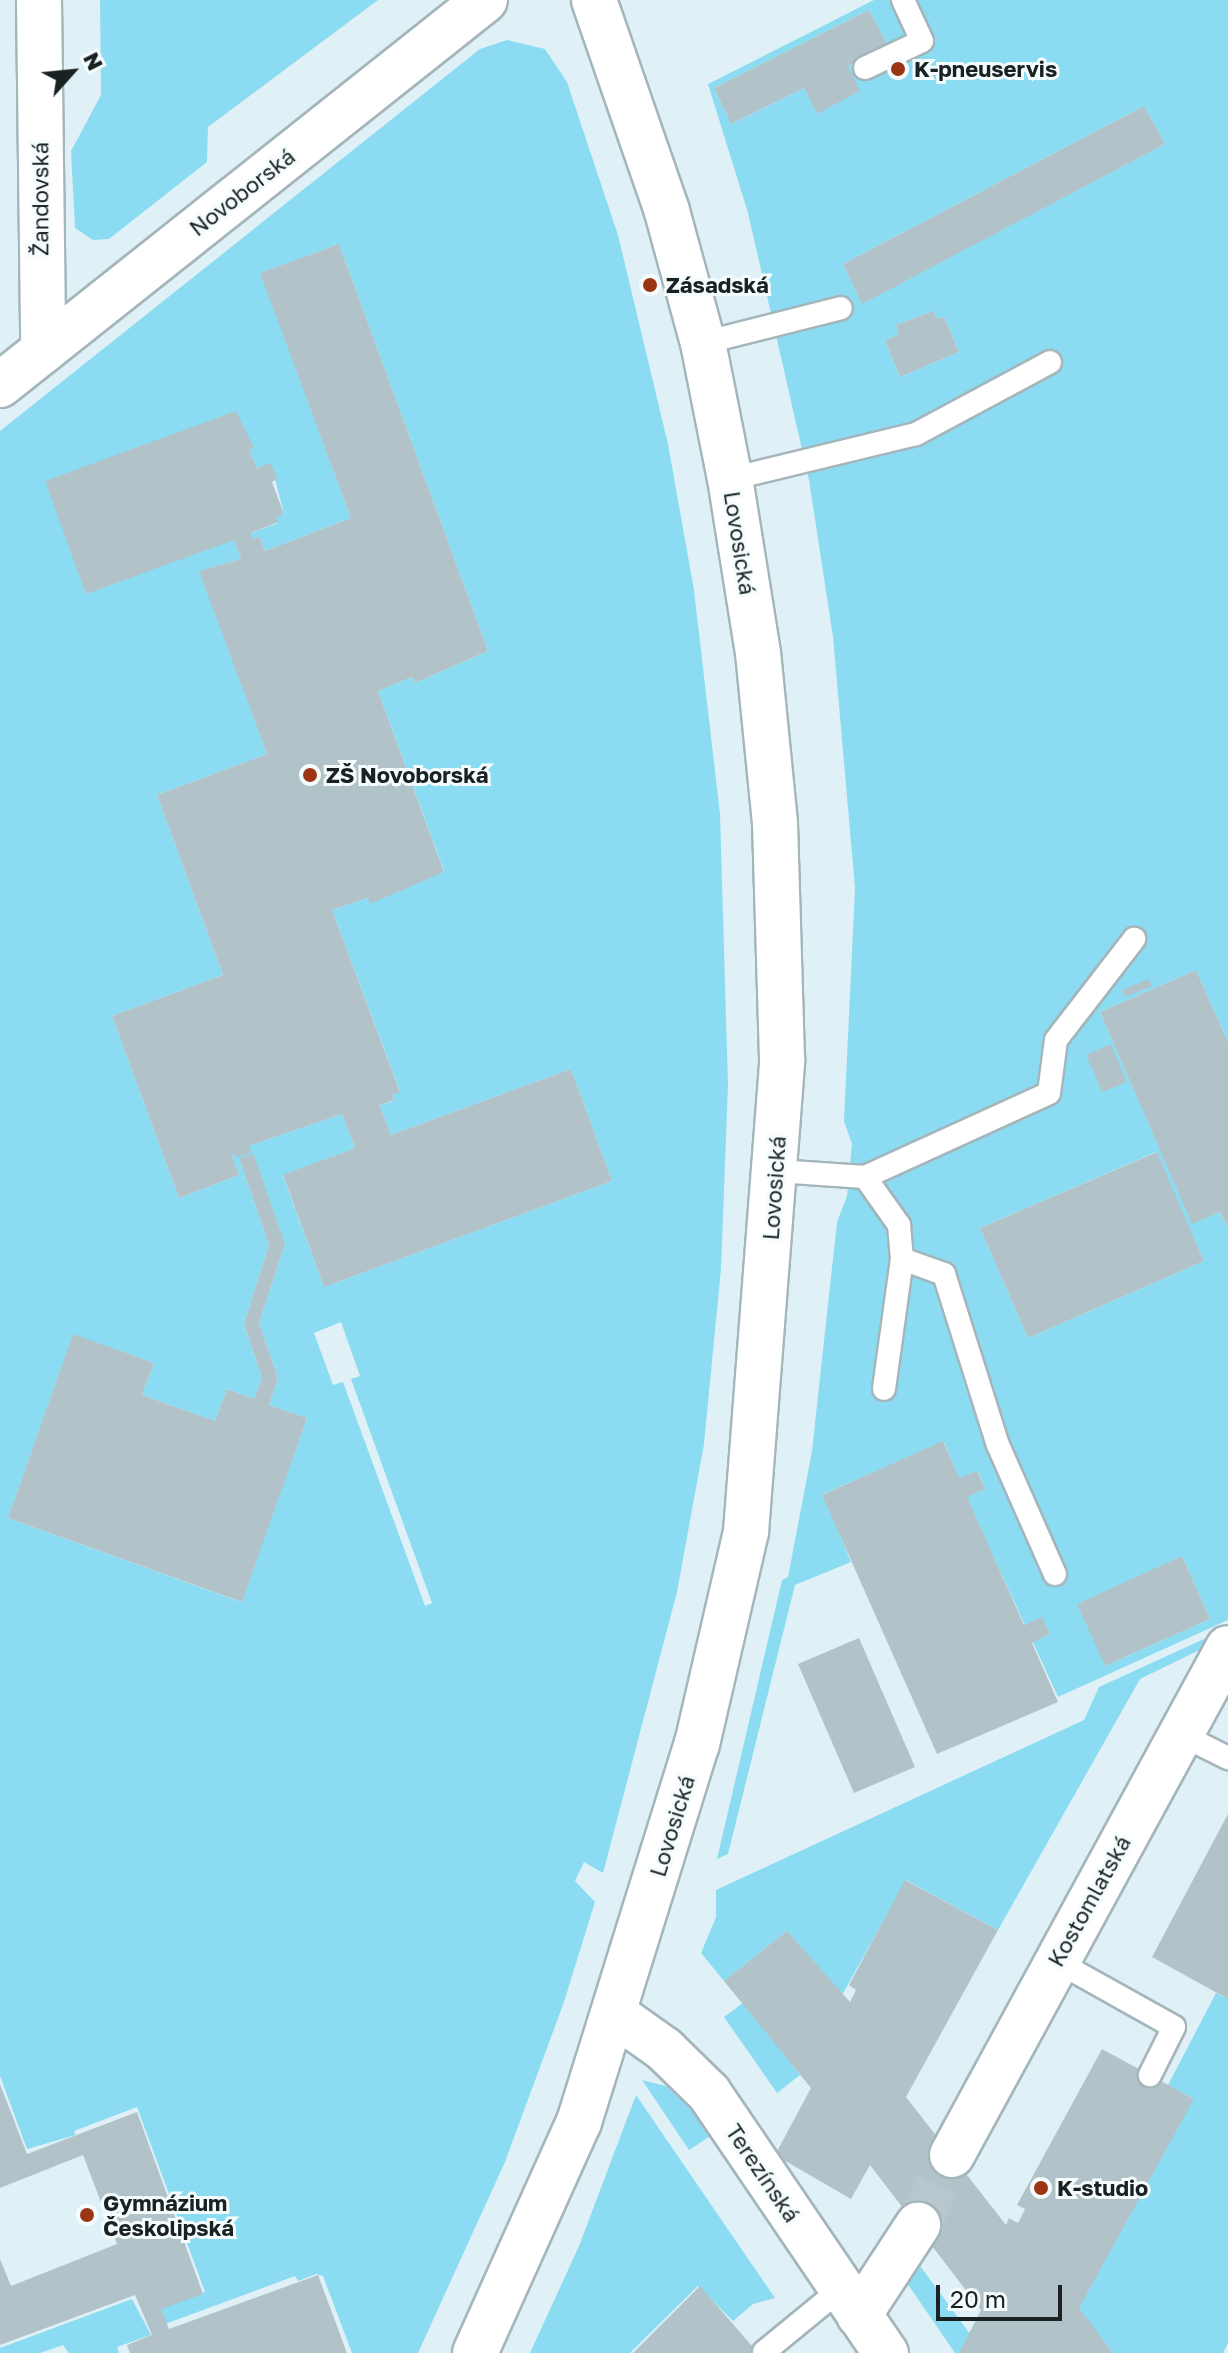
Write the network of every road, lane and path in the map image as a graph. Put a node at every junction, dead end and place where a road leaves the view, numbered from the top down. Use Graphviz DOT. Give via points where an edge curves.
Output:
graph roads {
  1 [pos="39,0"];
  2 [pos="485,0"];
  3 [pos="594,0"];
  4 [pos="903,0"];
  5 [pos="865,68"];
  6 [pos="841,308"];
  7 [pos="703,343"];
  8 [pos="43,351"];
  9 [pos="1050,362"];
  10 [pos="0,385"];
  11 [pos="730,479"];
  12 [pos="1134,939"];
  13 [pos="777,1171"];
  14 [pos="865,1177"];
  15 [pos="902,1259"];
  16 [pos="884,1389"];
  17 [pos="1055,1574"];
  18 [pos="1228,1648"];
  19 [pos="1180,1734"];
  20 [pos="1228,1758"];
  21 [pos="1056,1961"];
  22 [pos="616,2015"];
  23 [pos="1150,2075"];
  24 [pos="952,2155"];
  25 [pos="918,2225"];
  26 [pos="850,2301"];
  27 [pos="764,2352"];
  28 [pos="475,2353"];
  29 [pos="886,2353"];
  1 -- 8 [label="street, Žandovská"];
  2 -- 8 [label="street, Novoborská"];
  3 -- 7 [label="street, Lovosická" via="627,86"];
  4 -- 5 [label="lane" via="922,41"];
  6 -- 7 [label="lane"];
  7 -- 11 [label="street, Lovosická"];
  8 -- 10 [label="street, Novoborská"];
  9 -- 11 [label="lane" via="916,434"];
  11 -- 13 [label="street, Lovosická" via="758,653 775,823 782,1059"];
  12 -- 14 [label="lane" via="1056,1040 1049,1093"];
  13 -- 14 [label="lane"];
  13 -- 22 [label="street, Lovosická" via="746,1532 697,1744"];
  14 -- 15 [label="lane" via="899,1225"];
  15 -- 16 [label="lane"];
  15 -- 17 [label="lane" via="944,1274 998,1445"];
  18 -- 19 [label="street, Kostomlatská"];
  19 -- 20 [label="lane"];
  19 -- 21 [label="street, Kostomlatská"];
  21 -- 23 [label="lane" via="1174,2027"];
  21 -- 24 [label="street, Kostomlatská"];
  22 -- 26 [label="street, Terezínská" via="664,2049 709,2093"];
  22 -- 28 [label="street, Lovosická" via="579,2122"];
  25 -- 26 [label="street"];
  26 -- 27 [label="lane"];
  26 -- 29 [label="street, Terezínská"];
}
